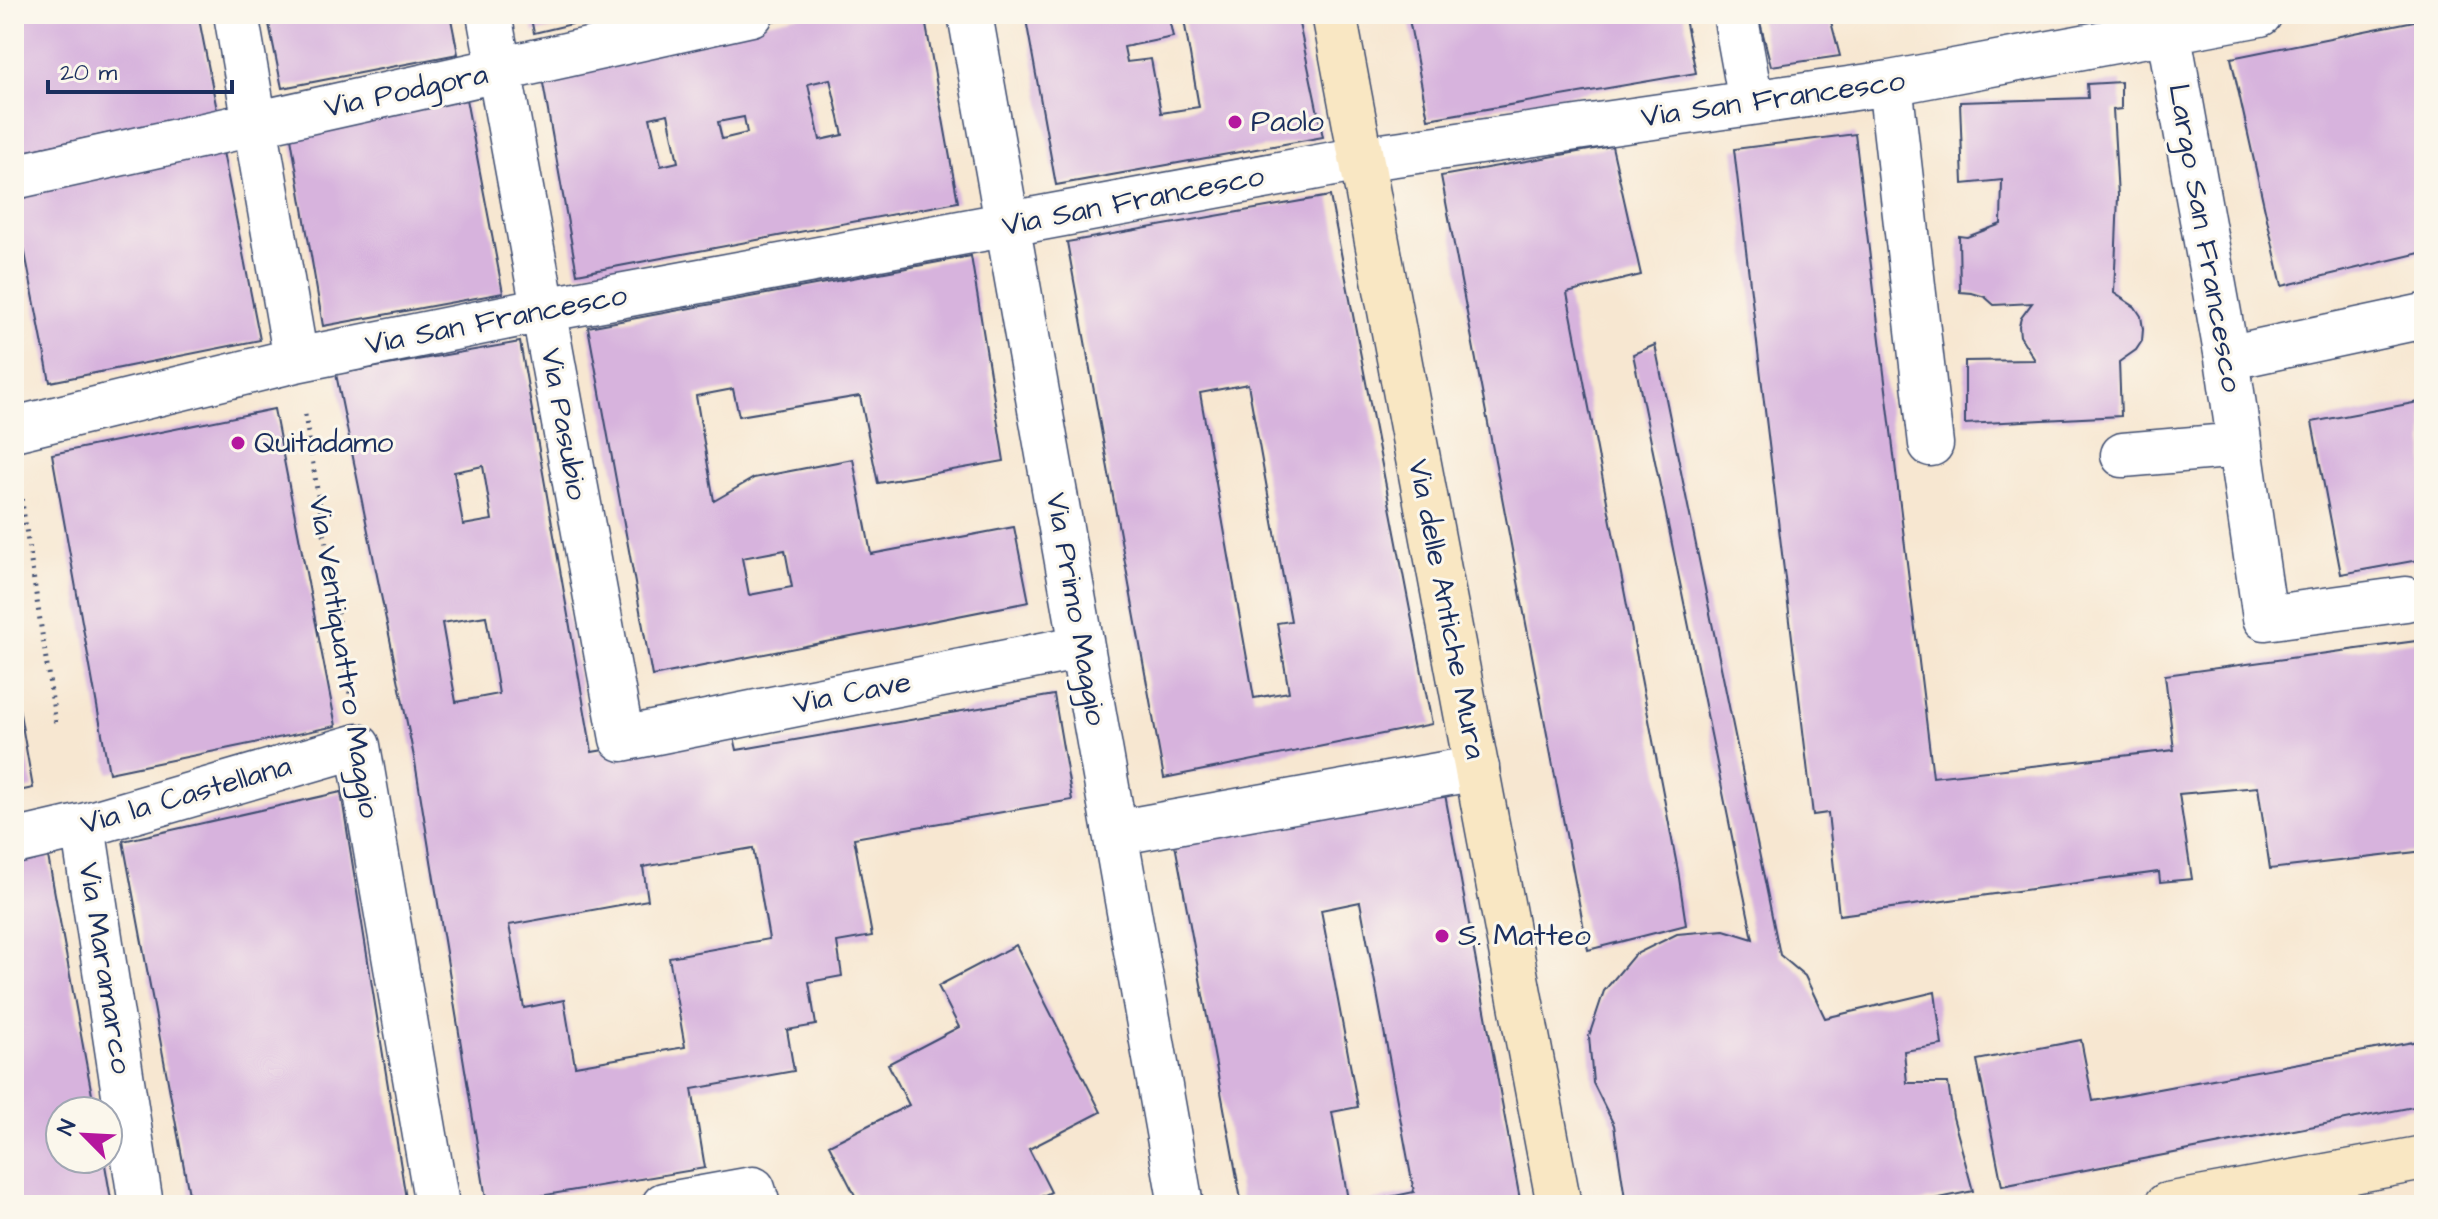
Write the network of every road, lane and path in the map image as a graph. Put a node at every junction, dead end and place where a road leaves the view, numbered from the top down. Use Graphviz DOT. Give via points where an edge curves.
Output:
graph roads {
  1 [pos="236,14"];
  2 [pos="489,14"];
  3 [pos="751,14"];
  4 [pos="970,14"];
  5 [pos="1334,14"];
  6 [pos="1735,14"];
  7 [pos="2260,14"];
  8 [pos="2168,30"];
  9 [pos="499,71"];
  10 [pos="1890,83"];
  11 [pos="1751,102"];
  12 [pos="256,124"];
  13 [pos="1361,159"];
  14 [pos="14,177"];
  15 [pos="1008,224"];
  16 [pos="543,310"];
  17 [pos="2424,316"];
  18 [pos="2227,358"];
  19 [pos="296,360"];
  20 [pos="14,429"];
  21 [pos="1931,444"];
  22 [pos="2240,445"];
  23 [pos="2123,455"];
  24 [pos="19,481"];
  25 [pos="2406,599"];
  26 [pos="1082,647"];
  27 [pos="56,725"];
  28 [pos="622,739"];
  29 [pos="358,746"];
  30 [pos="1477,768"];
  31 [pos="83,826"];
  32 [pos="1115,833"];
  33 [pos="14,842"];
  34 [pos="2424,1158"];
  35 [pos="756,1197"];
  36 [pos="141,1205"];
  37 [pos="437,1205"];
  38 [pos="664,1205"];
  39 [pos="1181,1205"];
  40 [pos="1559,1205"];
  41 [pos="2167,1205"];
  1 -- 12 [label="street"];
  2 -- 9 [label="street, Via Pasubio"];
  3 -- 9 [label="street, Via Podgora"];
  4 -- 15 [label="street, Via Primo Maggio"];
  5 -- 13 [label="main road, Via delle Antiche Mura"];
  6 -- 11 [label="street"];
  7 -- 8 [label="street, Via San Francesco"];
  8 -- 10 [label="street, Via San Francesco"];
  8 -- 18 [label="street, Largo San Francesco"];
  9 -- 12 [label="street, Via Podgora"];
  9 -- 16 [label="street, Via Pasubio"];
  10 -- 11 [label="street, Via San Francesco"];
  10 -- 21 [label="street"];
  11 -- 13 [label="street, Via San Francesco"];
  12 -- 14 [label="street, Via Podgora"];
  12 -- 19 [label="street"];
  13 -- 15 [label="street, Via San Francesco"];
  13 -- 30 [label="main road, Via delle Antiche Mura"];
  15 -- 16 [label="street, Via San Francesco"];
  15 -- 26 [label="street, Via Primo Maggio"];
  16 -- 19 [label="street, Via San Francesco"];
  16 -- 28 [label="street, Via Pasubio"];
  17 -- 18 [label="street"];
  18 -- 22 [label="street, Largo San Francesco"];
  19 -- 20 [label="street, Via San Francesco"];
  19 -- 29 [label="path, Via Ventiquattro Maggio"];
  22 -- 23 [label="street"];
  22 -- 25 [label="street, Largo San Francesco" via="2265,618"];
  24 -- 27 [label="path"];
  26 -- 28 [label="street, Via Cave"];
  26 -- 32 [label="street, Via Primo Maggio"];
  29 -- 31 [label="street, Via la Castellana"];
  29 -- 37 [label="street, Via Ventiquattro Maggio"];
  30 -- 32 [label="street"];
  30 -- 40 [label="main road, Via delle Antiche Mura"];
  31 -- 33 [label="street, Via la Castellana"];
  31 -- 36 [label="street, Via Maramarco"];
  32 -- 39 [label="street, Via Primo Maggio"];
  34 -- 41 [label="main road"];
  35 -- 38 [label="street"];
}
